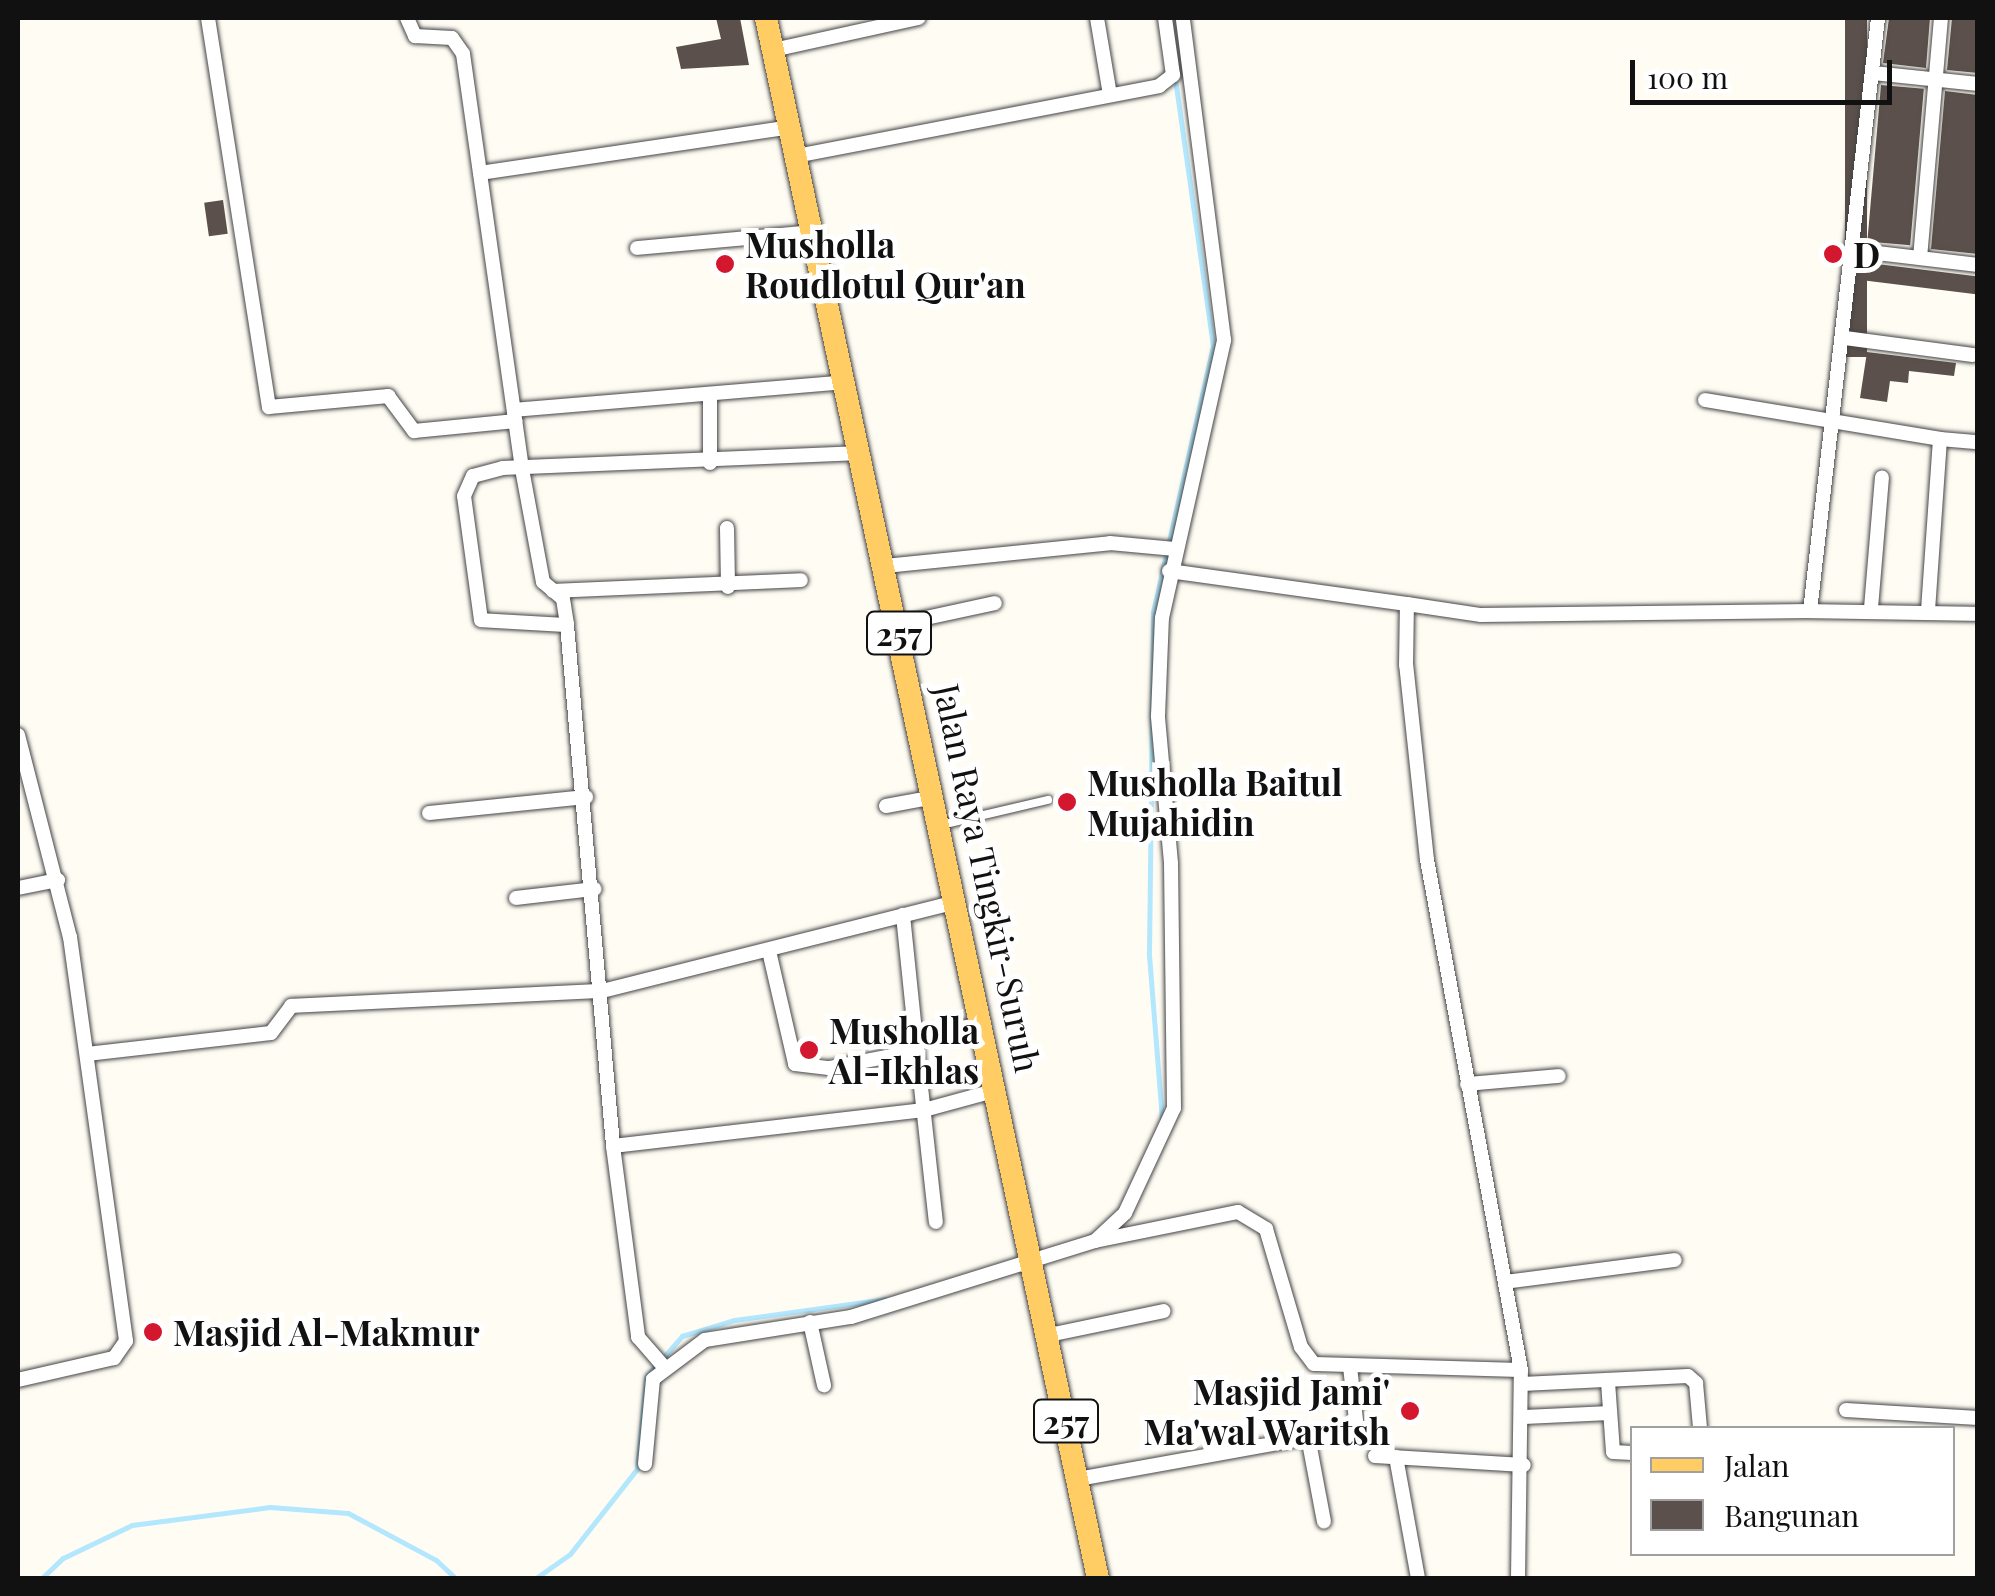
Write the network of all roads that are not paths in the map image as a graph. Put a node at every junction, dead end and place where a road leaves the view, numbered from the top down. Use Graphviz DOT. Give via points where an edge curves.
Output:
graph roads {
  1 [pos="208,18"];
  2 [pos="407,18"];
  3 [pos="766,18"];
  4 [pos="919,18"];
  5 [pos="1097,18"];
  6 [pos="1165,18"];
  7 [pos="1183,18"];
  8 [pos="1878,18"];
  9 [pos="1942,18"];
  10 [pos="772,50"];
  11 [pos="1873,72"];
  12 [pos="1937,78"];
  13 [pos="1978,84"];
  14 [pos="1110,95"];
  15 [pos="790,127"];
  16 [pos="796,156"];
  17 [pos="480,172"];
  18 [pos="812,232"];
  19 [pos="637,248"];
  20 [pos="1852,250"];
  21 [pos="1920,258"];
  22 [pos="1978,265"];
  23 [pos="1846,338"];
  24 [pos="1973,356"];
  25 [pos="845,382"];
  26 [pos="710,394"];
  27 [pos="1705,400"];
  28 [pos="515,415"];
  29 [pos="1838,422"];
  30 [pos="1940,438"];
  31 [pos="1978,442"];
  32 [pos="860,453"];
  33 [pos="710,463"];
  34 [pos="522,469"];
  35 [pos="1882,477"];
  36 [pos="727,528"];
  37 [pos="1168,547"];
  38 [pos="885,566"];
  39 [pos="1169,572"];
  40 [pos="800,580"];
  41 [pos="728,586"];
  42 [pos="552,592"];
  43 [pos="994,603"];
  44 [pos="1408,604"];
  45 [pos="1870,608"];
  46 [pos="1928,610"];
  47 [pos="1810,611"];
  48 [pos="1978,614"];
  49 [pos="568,624"];
  50 [pos="898,624"];
  51 [pos="18,735"];
  52 [pos="586,797"];
  53 [pos="935,797"];
  54 [pos="1048,800"];
  55 [pos="886,806"];
  56 [pos="429,813"];
  57 [pos="942,824"];
  58 [pos="58,880"];
  59 [pos="18,888"];
  60 [pos="594,889"];
  61 [pos="516,898"];
  62 [pos="958,902"];
  63 [pos="903,915"];
  64 [pos="769,950"];
  65 [pos="602,991"];
  66 [pos="984,1024"];
  67 [pos="916,1044"];
  68 [pos="86,1054"];
  69 [pos="1560,1076"];
  70 [pos="1468,1084"];
  71 [pos="998,1090"];
  72 [pos="924,1110"];
  73 [pos="613,1146"];
  74 [pos="936,1222"];
  75 [pos="1095,1241"];
  76 [pos="1033,1259"];
  77 [pos="1675,1260"];
  78 [pos="1504,1282"];
  79 [pos="1164,1311"];
  80 [pos="810,1322"];
  81 [pos="1049,1335"];
  82 [pos="664,1367"];
  83 [pos="1350,1367"];
  84 [pos="1521,1377"];
  85 [pos="18,1380"];
  86 [pos="1608,1382"];
  87 [pos="824,1385"];
  88 [pos="1846,1410"];
  89 [pos="1610,1413"];
  90 [pos="1524,1417"];
  91 [pos="1978,1418"];
  92 [pos="1700,1426"];
  93 [pos="1308,1438"];
  94 [pos="1630,1453"];
  95 [pos="1375,1456"];
  96 [pos="1396,1457"];
  97 [pos="645,1464"];
  98 [pos="1524,1465"];
  99 [pos="1078,1480"];
  100 [pos="1324,1522"];
  101 [pos="1098,1578"];
  102 [pos="1418,1578"];
  103 [pos="1518,1578"];
  1 -- 28 [label="street" via="268,408 388,396 414,431"];
  2 -- 17 [label="street" via="415,36 458,43"];
  3 -- 10 [label="main road, Jalan Raya Tingkir-Suruh / 257"];
  4 -- 10 [label="street"];
  5 -- 14 [label="street"];
  6 -- 14 [label="street" via="1173,76"];
  7 -- 37 [label="street" via="1224,340"];
  8 -- 11 [label="street"];
  9 -- 12 [label="street"];
  10 -- 15 [label="main road, Jalan Raya Tingkir-Suruh / 257"];
  11 -- 12 [label="street"];
  11 -- 20 [label="street"];
  12 -- 13 [label="street"];
  12 -- 21 [label="street"];
  14 -- 16 [label="street"];
  15 -- 16 [label="main road, Jalan Raya Tingkir-Suruh / 257"];
  15 -- 17 [label="street"];
  16 -- 18 [label="main road, Jalan Raya Tingkir-Suruh / 257"];
  17 -- 28 [label="street"];
  18 -- 19 [label="street"];
  18 -- 25 [label="main road, Jalan Raya Tingkir-Suruh / 257"];
  20 -- 21 [label="street"];
  20 -- 23 [label="street"];
  21 -- 22 [label="street"];
  23 -- 24 [label="street"];
  23 -- 29 [label="street"];
  25 -- 26 [label="street"];
  25 -- 32 [label="main road, Jalan Raya Tingkir-Suruh / 257"];
  26 -- 28 [label="street"];
  26 -- 33 [label="street"];
  27 -- 29 [label="street"];
  28 -- 34 [label="street"];
  29 -- 30 [label="street"];
  29 -- 47 [label="street"];
  30 -- 31 [label="street"];
  30 -- 46 [label="street"];
  32 -- 33 [label="street"];
  32 -- 38 [label="main road, Jalan Raya Tingkir-Suruh / 257"];
  33 -- 34 [label="street"];
  34 -- 42 [label="street" via="543,582"];
  34 -- 49 [label="street" via="481,472 466,484 479,613 486,626"];
  35 -- 45 [label="street"];
  36 -- 41 [label="street"];
  37 -- 38 [label="street"];
  37 -- 39 [label="street"];
  38 -- 50 [label="main road, Jalan Raya Tingkir-Suruh / 257"];
  39 -- 44 [label="street"];
  39 -- 75 [label="street" via="1158,716 1172,863 1174,1108 1125,1213"];
  40 -- 41 [label="street"];
  41 -- 42 [label="street"];
  42 -- 49 [label="street" via="563,599"];
  43 -- 50 [label="street"];
  44 -- 47 [label="street" via="1481,615"];
  44 -- 70 [label="street" via="1406,665 1423,825"];
  45 -- 46 [label="street"];
  45 -- 47 [label="street"];
  46 -- 48 [label="street"];
  49 -- 52 [label="street"];
  50 -- 53 [label="main road, Jalan Raya Tingkir-Suruh / 257"];
  51 -- 58 [label="street"];
  52 -- 56 [label="street"];
  52 -- 60 [label="street"];
  53 -- 55 [label="street"];
  53 -- 57 [label="main road, Jalan Raya Tingkir-Suruh / 257"];
  54 -- 57 [label="lane"];
  57 -- 62 [label="main road, Jalan Raya Tingkir-Suruh / 257"];
  58 -- 59 [label="street"];
  58 -- 68 [label="street"];
  60 -- 61 [label="street"];
  60 -- 65 [label="street"];
  62 -- 63 [label="street"];
  62 -- 66 [label="main road, Jalan Raya Tingkir-Suruh / 257"];
  63 -- 64 [label="street"];
  63 -- 67 [label="street"];
  64 -- 65 [label="street"];
  64 -- 67 [label="street" via="796,1064 829,1068"];
  65 -- 68 [label="street" via="291,1006 271,1033"];
  65 -- 73 [label="street"];
  66 -- 67 [label="street"];
  66 -- 71 [label="main road, Jalan Raya Tingkir-Suruh / 257"];
  67 -- 72 [label="street"];
  68 -- 85 [label="street" via="126,1346 114,1358"];
  69 -- 70 [label="street"];
  70 -- 78 [label="street"];
  71 -- 72 [label="street"];
  71 -- 76 [label="main road, Jalan Raya Tingkir-Suruh / 257"];
  72 -- 73 [label="street"];
  72 -- 74 [label="street" via="924,1164"];
  73 -- 82 [label="street" via="638,1337"];
  75 -- 76 [label="street"];
  75 -- 83 [label="street" via="1214,1214 1256,1218 1306,1356"];
  76 -- 80 [label="street"];
  76 -- 81 [label="main road, Jalan Raya Tingkir-Suruh / 257"];
  77 -- 78 [label="street"];
  78 -- 84 [label="street"];
  79 -- 81 [label="street"];
  80 -- 82 [label="street" via="705,1340"];
  80 -- 87 [label="street"];
  81 -- 99 [label="main road, Jalan Raya Tingkir-Suruh / 257"];
  82 -- 97 [label="street" via="646,1396"];
  83 -- 84 [label="street"];
  83 -- 93 [label="street" via="1358,1428"];
  84 -- 86 [label="street"];
  84 -- 90 [label="street"];
  86 -- 89 [label="street"];
  86 -- 92 [label="street" via="1692,1378"];
  88 -- 91 [label="street"];
  89 -- 90 [label="street"];
  89 -- 94 [label="street" via="1613,1452"];
  90 -- 98 [label="street"];
  93 -- 99 [label="street"];
  93 -- 100 [label="street"];
  95 -- 96 [label="street"];
  96 -- 98 [label="street"];
  96 -- 102 [label="street"];
  98 -- 103 [label="street"];
  99 -- 101 [label="main road, Jalan Raya Tingkir-Suruh / 257"];
}
